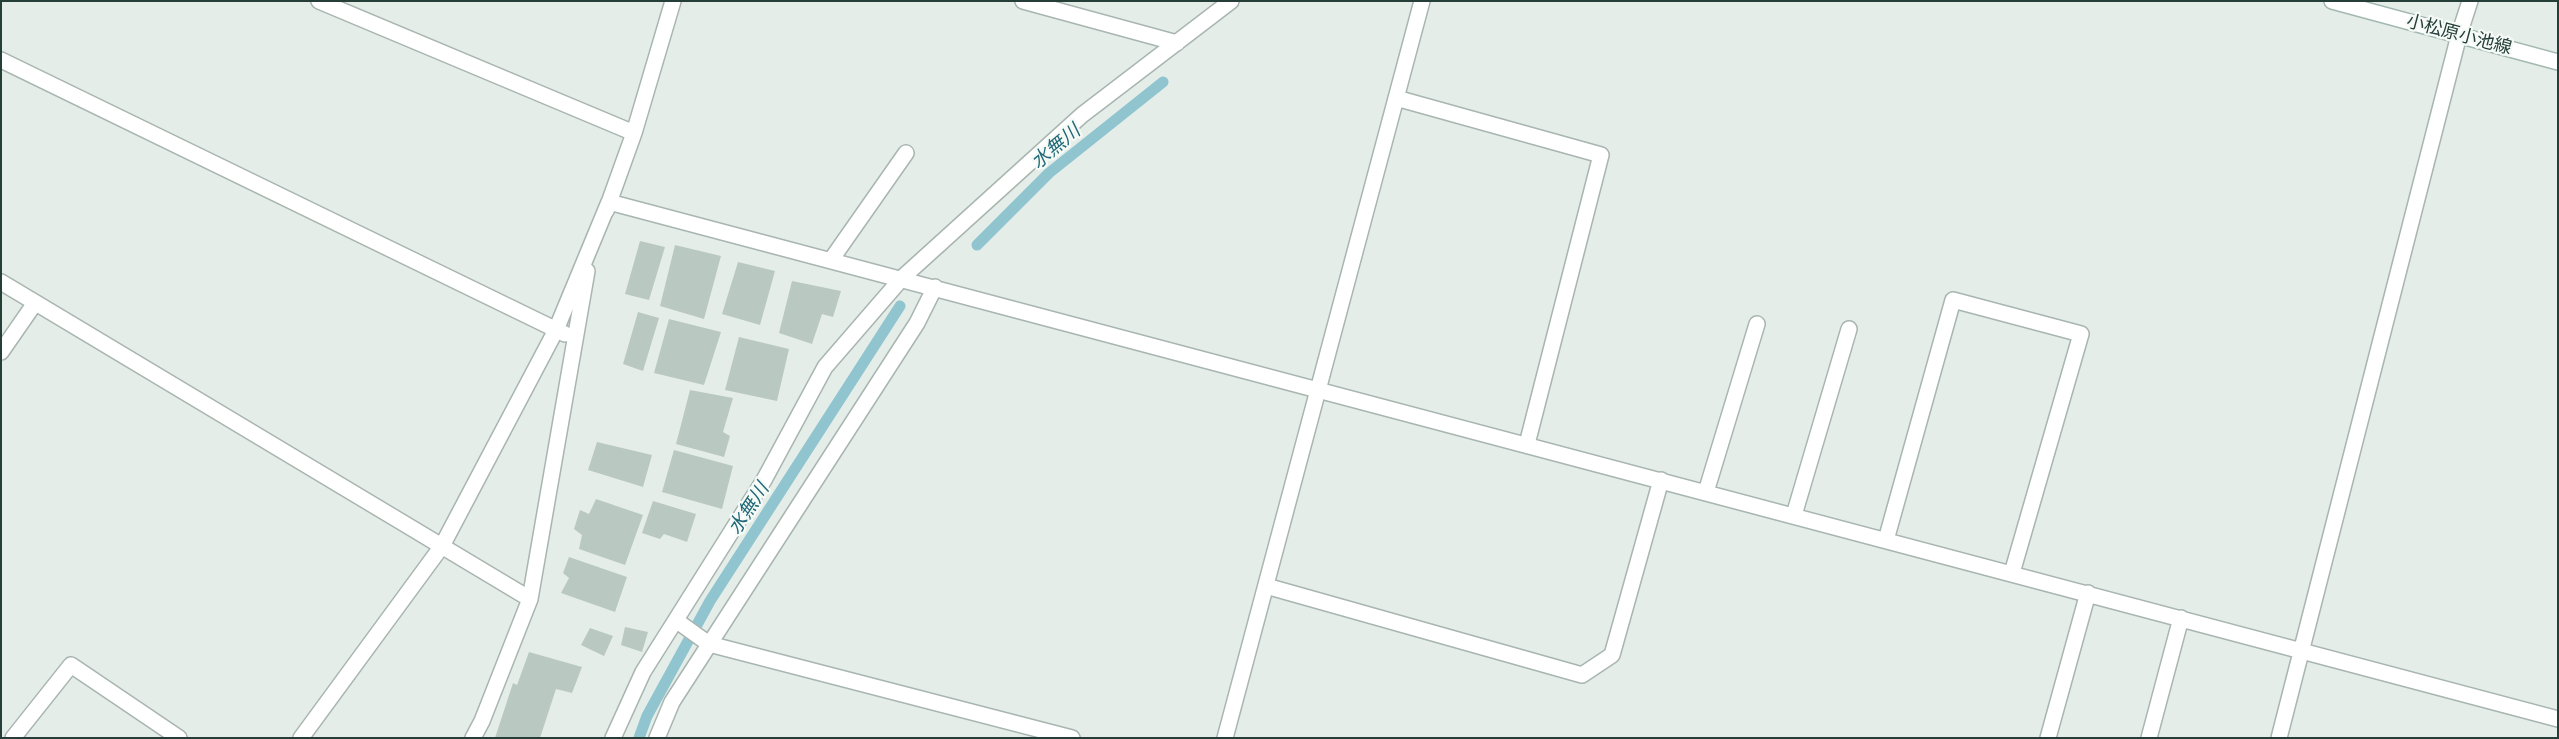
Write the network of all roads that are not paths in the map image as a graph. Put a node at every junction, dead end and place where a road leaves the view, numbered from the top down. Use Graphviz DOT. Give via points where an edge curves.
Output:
graph roads {
  1 [pos="319,1"];
  2 [pos="673,1"];
  3 [pos="1023,1"];
  4 [pos="1231,1"];
  5 [pos="1422,1"];
  6 [pos="2332,1"];
  7 [pos="2470,1"];
  8 [pos="2459,35"];
  9 [pos="1177,43"];
  10 [pos="1,60"];
  11 [pos="2558,62"];
  12 [pos="1396,98"];
  13 [pos="634,134"];
  14 [pos="906,153"];
  15 [pos="609,202"];
  16 [pos="831,260"];
  17 [pos="902,278"];
  18 [pos="1,282"];
  19 [pos="935,287"];
  20 [pos="35,303"];
  21 [pos="1757,324"];
  22 [pos="1849,329"];
  23 [pos="556,330"];
  24 [pos="575,339"];
  25 [pos="1,352"];
  26 [pos="1318,389"];
  27 [pos="1527,444"];
  28 [pos="1661,480"];
  29 [pos="1706,492"];
  30 [pos="1794,515"];
  31 [pos="1886,540"];
  32 [pos="442,546"];
  33 [pos="2012,573"];
  34 [pos="1266,586"];
  35 [pos="2088,593"];
  36 [pos="530,599"];
  37 [pos="2181,618"];
  38 [pos="677,621"];
  39 [pos="708,644"];
  40 [pos="2303,650"];
  41 [pos="2558,719"];
  42 [pos="13,738"];
  43 [pos="179,738"];
  44 [pos="301,738"];
  45 [pos="472,738"];
  46 [pos="613,738"];
  47 [pos="657,738"];
  48 [pos="1072,738"];
  49 [pos="1225,738"];
  50 [pos="2048,738"];
  51 [pos="2149,738"];
  52 [pos="2280,738"];
  1 -- 13 [label="street"];
  2 -- 13 [label="street"];
  3 -- 9 [label="street"];
  4 -- 9 [label="street"];
  5 -- 12 [label="street"];
  6 -- 8 [label="street, 小松原小池線"];
  7 -- 8 [label="street"];
  8 -- 11 [label="street, 小松原小池線"];
  8 -- 40 [label="street"];
  9 -- 17 [label="street" via="1082,115"];
  10 -- 23 [label="street"];
  12 -- 26 [label="street"];
  12 -- 27 [label="street" via="1601,155"];
  13 -- 15 [label="street"];
  14 -- 16 [label="street"];
  15 -- 16 [label="street"];
  15 -- 23 [label="street"];
  15 -- 24 [label="street" via="589,260"];
  16 -- 17 [label="street"];
  17 -- 19 [label="street"];
  17 -- 38 [label="street" via="825,367 764,480"];
  18 -- 20 [label="street"];
  19 -- 26 [label="street"];
  19 -- 39 [label="street" via="916,324"];
  20 -- 25 [label="street"];
  20 -- 32 [label="street"];
  21 -- 29 [label="street"];
  22 -- 30 [label="street"];
  23 -- 24 [label="street"];
  23 -- 32 [label="street"];
  24 -- 36 [label="street"];
  26 -- 27 [label="street"];
  26 -- 34 [label="street"];
  27 -- 28 [label="street"];
  28 -- 29 [label="street"];
  28 -- 34 [label="street" via="1612,655 1582,676"];
  29 -- 30 [label="street"];
  30 -- 31 [label="street"];
  31 -- 33 [label="street"];
  31 -- 33 [label="street" via="1953,300 2081,334"];
  32 -- 36 [label="street"];
  32 -- 44 [label="street"];
  33 -- 35 [label="street"];
  34 -- 49 [label="street"];
  35 -- 37 [label="street"];
  35 -- 50 [label="street"];
  36 -- 45 [label="street" via="482,721"];
  37 -- 40 [label="street"];
  37 -- 51 [label="street"];
  38 -- 39 [label="street"];
  38 -- 46 [label="street" via="643,672"];
  39 -- 47 [label="street" via="672,702"];
  39 -- 48 [label="street"];
  40 -- 41 [label="street"];
  40 -- 52 [label="street"];
  42 -- 43 [label="street" via="71,665"];
}
